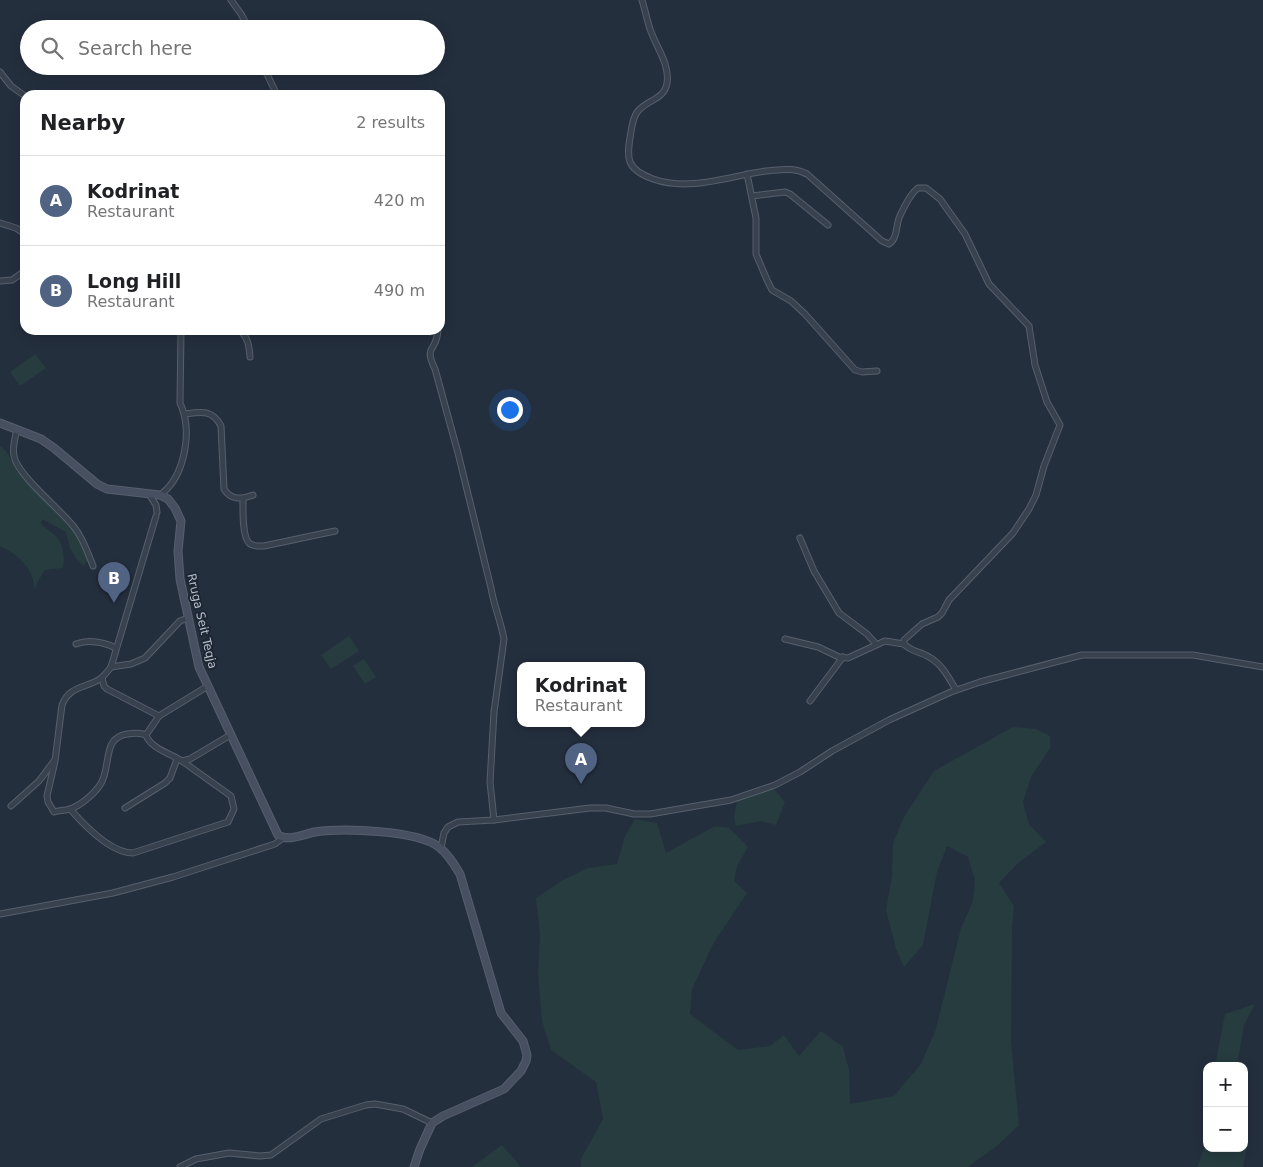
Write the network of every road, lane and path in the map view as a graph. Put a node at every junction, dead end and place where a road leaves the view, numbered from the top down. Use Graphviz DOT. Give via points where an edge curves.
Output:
graph roads {
  1 [pos="231,0"];
  2 [pos="642,0"];
  3 [pos="244,20"];
  4 [pos="0,72"];
  5 [pos="267,75"];
  6 [pos="275,90"];
  7 [pos="20,92"];
  8 [pos="747,174"];
  9 [pos="752,196"];
  10 [pos="0,223"];
  11 [pos="828,224"];
  12 [pos="20,231"];
  13 [pos="20,275"];
  14 [pos="0,281"];
  15 [pos="181,335"];
  16 [pos="246,335"];
  17 [pos="438,335"];
  18 [pos="250,357"];
  19 [pos="876,371"];
  20 [pos="185,414"];
  21 [pos="0,423"];
  22 [pos="18,430"];
  23 [pos="149,494"];
  24 [pos="160,495"];
  25 [pos="253,495"];
  26 [pos="243,499"];
  27 [pos="334,531"];
  28 [pos="800,538"];
  29 [pos="93,566"];
  30 [pos="188,618"];
  31 [pos="785,639"];
  32 [pos="76,644"];
  33 [pos="876,644"];
  34 [pos="904,644"];
  35 [pos="116,648"];
  36 [pos="843,657"];
  37 [pos="111,667"];
  38 [pos="1263,668"];
  39 [pos="102,678"];
  40 [pos="208,686"];
  41 [pos="956,690"];
  42 [pos="810,701"];
  43 [pos="159,716"];
  44 [pos="146,735"];
  45 [pos="226,737"];
  46 [pos="180,760"];
  47 [pos="55,761"];
  48 [pos="11,806"];
  49 [pos="126,808"];
  50 [pos="70,809"];
  51 [pos="494,820"];
  52 [pos="283,838"];
  53 [pos="441,848"];
  54 [pos="0,914"];
  55 [pos="432,1123"];
  56 [pos="180,1167"];
  57 [pos="414,1167"];
  1 -- 3 [label="street"];
  2 -- 8 [label="street" via="665,65 667,86 663,94 637,111 628,148 630,165 647,177 678,185"];
  4 -- 7 [label="street"];
  5 -- 6 [label="street"];
  8 -- 9 [label="street"];
  8 -- 34 [label="street" via="790,169 800,171 889,244 894,240 900,216 911,195 918,188 926,188 940,198 965,234 989,284 1029,326 1035,365 1047,402 1060,425 1036,495 1014,533 949,600 942,613 907,635"];
  9 -- 11 [label="street" via="785,192"];
  9 -- 19 [label="street" via="756,254 772,290 805,314 855,370"];
  10 -- 12 [label="street"];
  13 -- 14 [label="street"];
  15 -- 20 [label="street" via="180,403"];
  16 -- 18 [label="street"];
  17 -- 51 [label="street" via="429,352 430,358 458,453 504,639 494,712 490,782"];
  20 -- 24 [label="street" via="186,439 182,461 166,491"];
  20 -- 26 [label="street" via="201,412 217,418 221,426 224,488 227,494"];
  21 -- 22 [label="main road"];
  22 -- 23 [label="main road" via="54,448 107,489"];
  22 -- 29 [label="street" via="14,458 25,476 75,528"];
  23 -- 24 [label="main road"];
  23 -- 35 [label="street" via="157,514"];
  24 -- 30 [label="main road, Rruga Seit Teqja" via="168,499 181,521 180,579"];
  25 -- 26 [label="street"];
  26 -- 27 [label="street" via="245,537 255,546"];
  28 -- 33 [label="street" via="814,571 839,613"];
  30 -- 37 [label="street" via="180,621 145,658"];
  30 -- 40 [label="main road, Rruga Seit Teqja" via="199,667"];
  31 -- 36 [label="street"];
  32 -- 35 [label="street" via="99,642"];
  33 -- 34 [label="street" via="885,641"];
  33 -- 36 [label="street" via="848,658"];
  34 -- 41 [label="street" via="936,662"];
  35 -- 37 [label="street"];
  36 -- 42 [label="street"];
  37 -- 39 [label="street"];
  38 -- 41 [label="street" via="1193,656 1091,654"];
  39 -- 43 [label="street" via="107,689"];
  39 -- 47 [label="street" via="72,690 64,699"];
  40 -- 43 [label="street"];
  40 -- 52 [label="main road, Rruga Seit Teqja" via="277,833"];
  41 -- 51 [label="street" via="889,720 775,785 731,800 650,814 590,808"];
  43 -- 44 [label="street"];
  44 -- 46 [label="street" via="154,746"];
  44 -- 50 [label="street" via="126,734 115,738 100,785"];
  45 -- 46 [label="street" via="190,759"];
  46 -- 49 [label="street" via="165,783"];
  46 -- 50 [label="street" via="231,796 234,809 228,822 126,853 95,835"];
  47 -- 48 [label="street" via="39,781"];
  47 -- 50 [label="street" via="48,802 54,812"];
  51 -- 53 [label="street" via="452,824 444,833"];
  52 -- 53 [label="main road" via="318,832 362,831 411,836"];
  52 -- 54 [label="street" via="275,844 173,877 113,893"];
  53 -- 55 [label="main road" via="451,858 463,881 501,1013 523,1041 527,1054 521,1071 504,1089"];
  55 -- 56 [label="street" via="403,1109 366,1105 321,1119 271,1155 229,1153 196,1159"];
  55 -- 57 [label="main road"];
}
